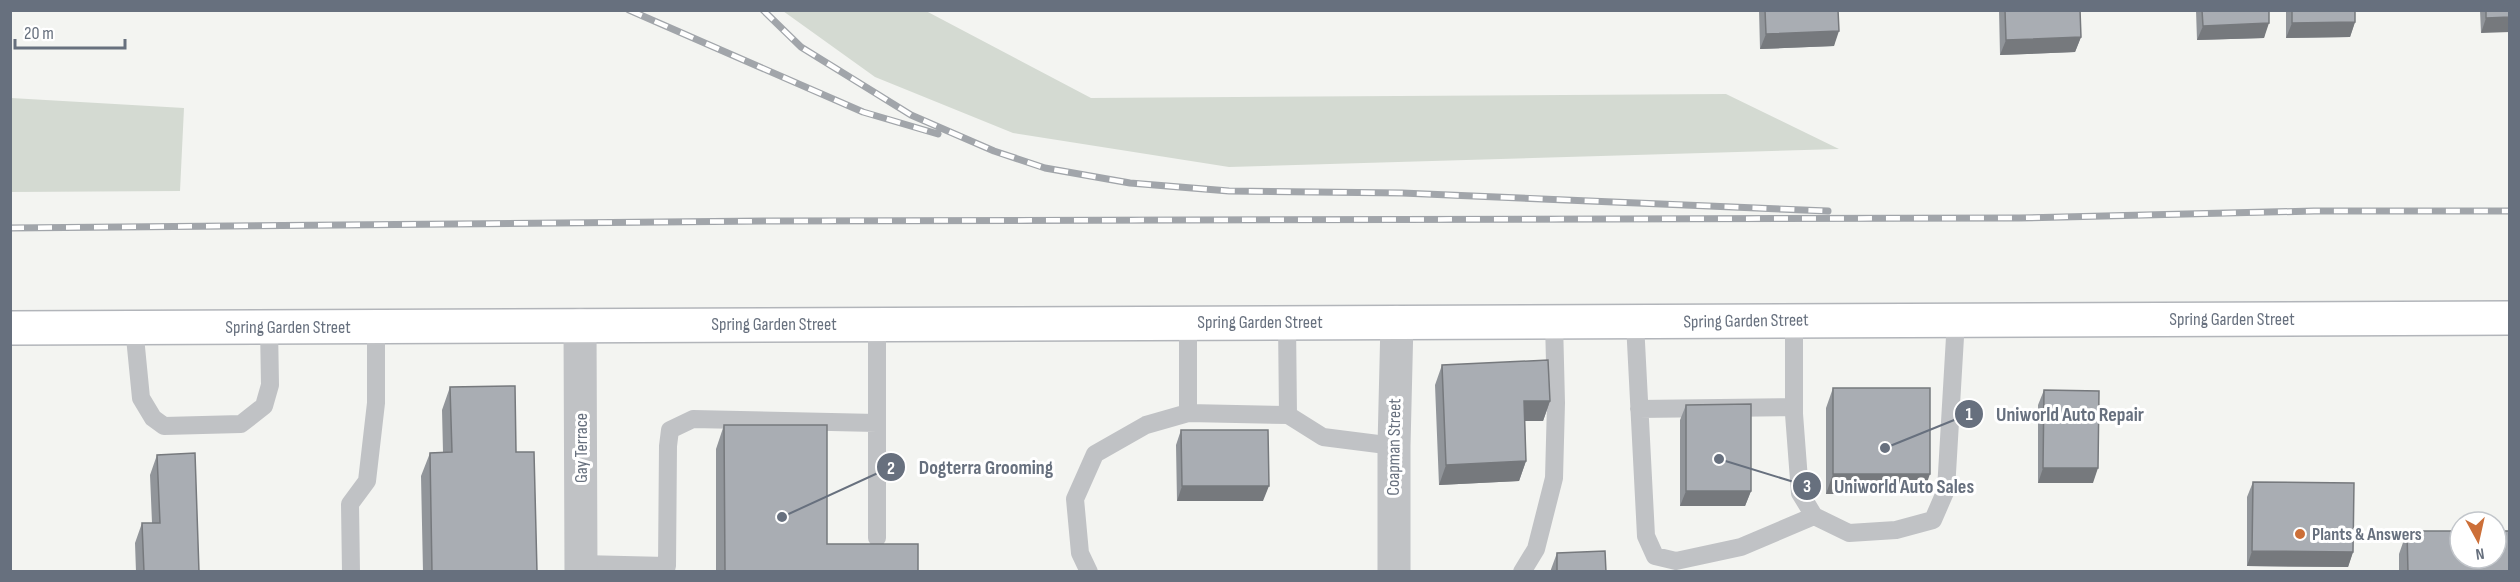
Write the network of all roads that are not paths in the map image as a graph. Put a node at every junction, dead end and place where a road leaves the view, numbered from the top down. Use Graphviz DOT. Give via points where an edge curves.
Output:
graph roads {
  1 [pos="2510,318"];
  2 [pos="1794,320"];
  3 [pos="1956,320"];
  4 [pos="1287,322"];
  5 [pos="1397,322"];
  6 [pos="1554,322"];
  7 [pos="1635,322"];
  8 [pos="877,323"];
  9 [pos="1188,323"];
  10 [pos="580,325"];
  11 [pos="134,327"];
  12 [pos="269,327"];
  13 [pos="376,327"];
  14 [pos="10,328"];
  15 [pos="1794,407"];
  16 [pos="1639,409"];
  17 [pos="1188,413"];
  18 [pos="1288,415"];
  19 [pos="877,423"];
  20 [pos="1394,446"];
  21 [pos="1814,516"];
  22 [pos="877,538"];
  23 [pos="581,568"];
  24 [pos="351,572"];
  25 [pos="1089,572"];
  26 [pos="1394,572"];
  27 [pos="1522,572"];
  1 -- 3 [label="main road, Spring Garden Street"];
  2 -- 3 [label="main road, Spring Garden Street"];
  2 -- 7 [label="main road, Spring Garden Street"];
  2 -- 15 [label="lane"];
  3 -- 21 [label="lane" via="1946,490 1933,520 1896,530 1849,533"];
  4 -- 5 [label="main road, Spring Garden Street"];
  4 -- 9 [label="main road, Spring Garden Street"];
  4 -- 18 [label="lane"];
  5 -- 6 [label="main road, Spring Garden Street"];
  5 -- 20 [label="street, Coapman Street"];
  6 -- 7 [label="main road, Spring Garden Street"];
  6 -- 27 [label="lane" via="1554,478 1536,549"];
  7 -- 16 [label="lane"];
  8 -- 9 [label="main road, Spring Garden Street"];
  8 -- 10 [label="main road, Spring Garden Street"];
  8 -- 19 [label="lane"];
  9 -- 17 [label="lane"];
  10 -- 13 [label="main road, Spring Garden Street"];
  10 -- 23 [label="street, Gay Terrace"];
  11 -- 12 [label="main road, Spring Garden Street"];
  11 -- 12 [label="lane" via="141,398 153,418 164,426 241,424 264,406 270,385"];
  11 -- 14 [label="main road, Spring Garden Street"];
  12 -- 13 [label="main road, Spring Garden Street"];
  13 -- 24 [label="lane" via="376,403 367,481 350,504"];
  15 -- 16 [label="lane"];
  15 -- 21 [label="lane" via="1800,493"];
  16 -- 21 [label="lane" via="1646,536 1655,556 1676,561 1741,547"];
  17 -- 18 [label="lane"];
  17 -- 25 [label="lane" via="1146,425 1095,454 1075,499 1080,554"];
  18 -- 20 [label="lane" via="1323,437"];
  19 -- 22 [label="lane"];
  19 -- 23 [label="lane" via="693,419 670,430 668,566"];
  20 -- 26 [label="street, Coapman Street"];
}
